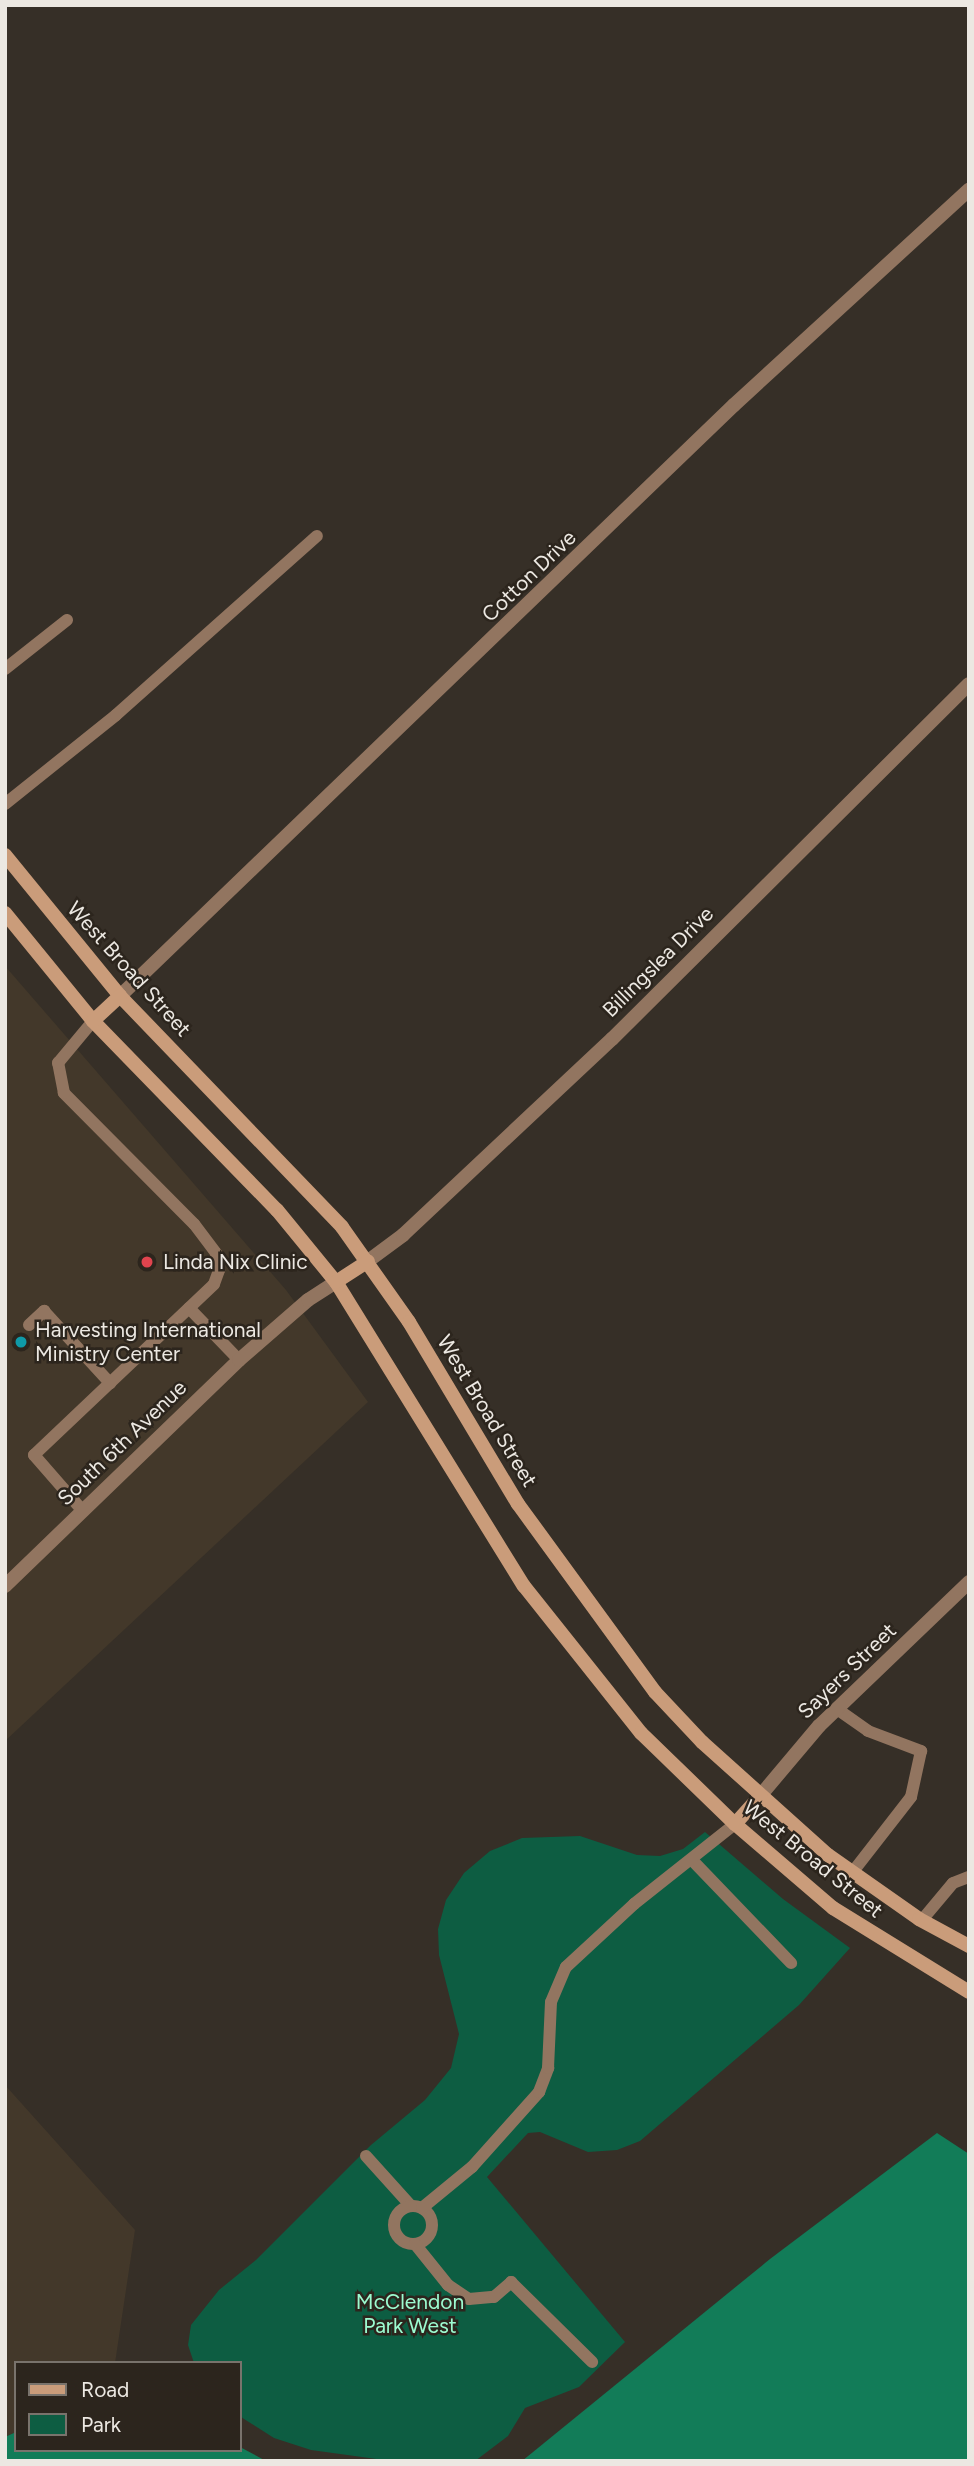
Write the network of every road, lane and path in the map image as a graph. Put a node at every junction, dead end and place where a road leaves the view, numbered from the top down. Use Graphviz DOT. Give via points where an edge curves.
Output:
graph roads {
  1 [pos="969,190"];
  2 [pos="317,536"];
  3 [pos="67,620"];
  4 [pos="5,669"];
  5 [pos="969,684"];
  6 [pos="5,804"];
  7 [pos="5,855"];
  8 [pos="5,913"];
  9 [pos="120,996"];
  10 [pos="93,1021"];
  11 [pos="368,1261"];
  12 [pos="336,1282"];
  13 [pos="189,1308"];
  14 [pos="29,1325"];
  15 [pos="239,1360"];
  16 [pos="110,1383"];
  17 [pos="82,1510"];
  18 [pos="969,1582"];
  19 [pos="5,1586"];
  20 [pos="837,1709"];
  21 [pos="760,1796"];
  22 [pos="735,1824"];
  23 [pos="692,1860"];
  24 [pos="852,1874"];
  25 [pos="969,1877"];
  26 [pos="922,1920"];
  27 [pos="969,1946"];
  28 [pos="791,1964"];
  29 [pos="969,1992"];
  30 [pos="366,2156"];
  31 [pos="417,2207"];
  32 [pos="415,2244"];
  33 [pos="592,2362"];
  1 -- 9 [label="street, Cotton Drive" via="734,405"];
  2 -- 6 [label="lane" via="147,688"];
  3 -- 4 [label="lane"];
  5 -- 11 [label="street, Billingslea Drive" via="612,1039 403,1235"];
  7 -- 9 [label="main road, West Broad Street"];
  8 -- 10 [label="main road, West Broad Street"];
  9 -- 10 [label="main road"];
  9 -- 11 [label="main road, West Broad Street" via="313,1193"];
  10 -- 12 [label="main road, West Broad Street" via="277,1210"];
  10 -- 13 [label="lane" via="63,1053 60,1084 70,1101 176,1203 216,1253 219,1270 214,1284"];
  11 -- 12 [label="main road"];
  11 -- 21 [label="main road, West Broad Street" via="518,1504 611,1637 665,1702"];
  12 -- 15 [label="street, South 6th Avenue" via="308,1300"];
  12 -- 22 [label="main road, West Broad Street" via="532,1596 635,1726"];
  13 -- 15 [label="lane"];
  13 -- 16 [label="lane"];
  14 -- 16 [label="lane" via="44,1311"];
  15 -- 17 [label="street, South 6th Avenue"];
  16 -- 17 [label="lane" via="34,1455"];
  17 -- 19 [label="street, South 6th Avenue"];
  18 -- 20 [label="street, Sayers Street"];
  20 -- 21 [label="street, Sayers Street"];
  20 -- 24 [label="lane" via="868,1731 921,1751 911,1797"];
  21 -- 22 [label="main road"];
  21 -- 24 [label="main road, West Broad Street"];
  22 -- 23 [label="lane"];
  22 -- 29 [label="main road, West Broad Street" via="833,1908"];
  23 -- 28 [label="lane"];
  23 -- 31 [label="lane" via="634,1904 566,1967 551,2002 548,2068 539,2092 490,2149"];
  24 -- 26 [label="main road, West Broad Street"];
  25 -- 26 [label="lane" via="953,1883"];
  26 -- 27 [label="main road, West Broad Street"];
  30 -- 31 [label="lane"];
  31 -- 32 [label="lane" via="432,2227 425,2240"];
  31 -- 32 [label="lane" via="401,2210 394,2223 398,2237"];
  32 -- 33 [label="lane" via="448,2285 469,2300 494,2297 510,2282"];
}
